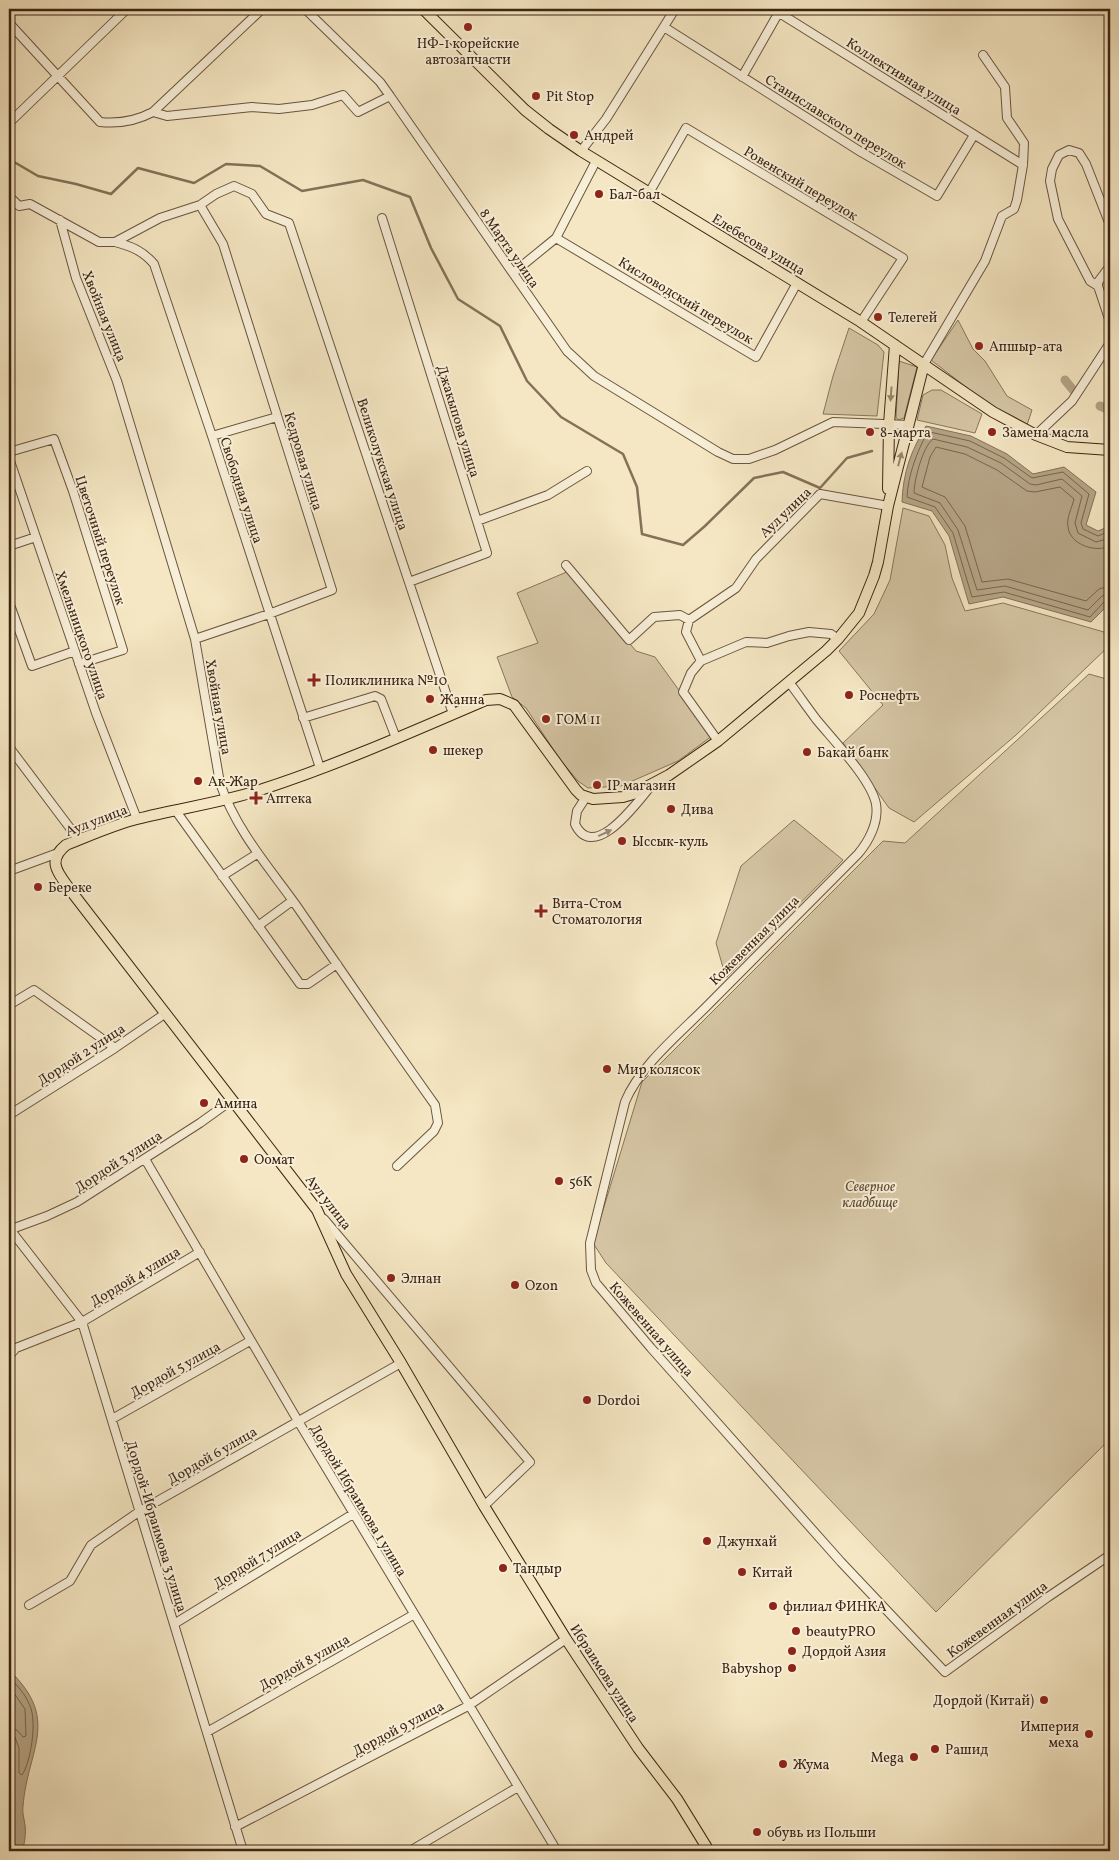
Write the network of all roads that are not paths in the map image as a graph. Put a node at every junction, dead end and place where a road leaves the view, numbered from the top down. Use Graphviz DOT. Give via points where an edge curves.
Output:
graph roads {
  1 [pos="127,9"];
  2 [pos="262,9"];
  3 [pos="306,9"];
  4 [pos="423,9"];
  5 [pos="675,9"];
  6 [pos="776,10"];
  7 [pos="9,23"];
  8 [pos="664,27"];
  9 [pos="983,55"];
  10 [pos="58,76"];
  11 [pos="742,77"];
  12 [pos="390,96"];
  13 [pos="153,112"];
  14 [pos="9,123"];
  15 [pos="974,135"];
  16 [pos="580,151"];
  17 [pos="596,161"];
  18 [pos="1023,165"];
  19 [pos="648,193"];
  20 [pos="9,200"];
  21 [pos="200,205"];
  22 [pos="382,218"];
  23 [pos="60,220"];
  24 [pos="1110,226"];
  25 [pos="556,238"];
  26 [pos="115,242"];
  27 [pos="1110,266"];
  28 [pos="513,273"];
  29 [pos="797,283"];
  30 [pos="1098,286"];
  31 [pos="861,322"];
  32 [pos="1110,322"];
  33 [pos="1110,343"];
  34 [pos="895,345"];
  35 [pos="924,364"];
  36 [pos="277,417"];
  37 [pos="889,424"];
  38 [pos="909,425"];
  39 [pos="1036,435"];
  40 [pos="212,436"];
  41 [pos="1110,450"];
  42 [pos="9,452"];
  43 [pos="9,458"];
  44 [pos="587,471"];
  45 [pos="888,506"];
  46 [pos="476,521"];
  47 [pos="36,537"];
  48 [pos="9,546"];
  49 [pos="566,565"];
  50 [pos="409,582"];
  51 [pos="9,602"];
  52 [pos="269,614"];
  53 [pos="688,620"];
  54 [pos="195,639"];
  55 [pos="838,639"];
  56 [pos="75,651"];
  57 [pos="701,661"];
  58 [pos="79,664"];
  59 [pos="789,682"];
  60 [pos="453,714"];
  61 [pos="303,718"];
  62 [pos="396,738"];
  63 [pos="718,741"];
  64 [pos="9,747"];
  65 [pos="320,768"];
  66 [pos="652,786"];
  67 [pos="586,798"];
  68 [pos="225,799"];
  69 [pos="176,811"];
  70 [pos="136,819"];
  71 [pos="79,840"];
  72 [pos="58,853"];
  73 [pos="257,854"];
  74 [pos="9,871"];
  75 [pos="222,876"];
  76 [pos="292,900"];
  77 [pos="258,926"];
  78 [pos="336,964"];
  79 [pos="9,1005"];
  80 [pos="166,1014"];
  81 [pos="115,1048"];
  82 [pos="232,1100"];
  83 [pos="9,1115"];
  84 [pos="145,1159"];
  85 [pos="397,1166"];
  86 [pos="316,1210"];
  87 [pos="9,1229"];
  88 [pos="200,1252"];
  89 [pos="82,1322"];
  90 [pos="250,1341"];
  91 [pos="9,1356"];
  92 [pos="401,1363"];
  93 [pos="112,1418"];
  94 [pos="298,1421"];
  95 [pos="484,1506"];
  96 [pos="140,1511"];
  97 [pos="353,1514"];
  98 [pos="1110,1555"];
  99 [pos="29,1605"];
  100 [pos="414,1615"];
  101 [pos="174,1624"];
  102 [pos="566,1639"];
  103 [pos="468,1706"];
  104 [pos="206,1732"];
  105 [pos="518,1787"];
  106 [pos="235,1827"];
  107 [pos="243,1851"];
  108 [pos="410,1851"];
  109 [pos="557,1851"];
  110 [pos="709,1851"];
  1 -- 10 [label="street"];
  2 -- 13 [label="street"];
  3 -- 12 [label="street, 8 Марта улица" via="380,82"];
  4 -- 16 [label="main road, Елебесова улица" via="525,110"];
  5 -- 8 [label="street"];
  6 -- 11 [label="street"];
  6 -- 15 [label="street, Коллективная улица"];
  7 -- 10 [label="street"];
  8 -- 11 [label="street, Станиславского переулок"];
  8 -- 16 [label="street" via="606,120"];
  9 -- 18 [label="street" via="1005,88 1007,118 1024,143"];
  10 -- 13 [label="street" via="100,122 140,119"];
  10 -- 14 [label="street"];
  11 -- 15 [label="street, Станиславского переулок" via="937,196"];
  12 -- 13 [label="street" via="358,112 343,95 312,105 279,109 252,107 167,116"];
  12 -- 28 [label="street, 8 Марта улица"];
  15 -- 18 [label="street, Коллективная улица"];
  16 -- 17 [label="main road, Елебесова улица"];
  17 -- 19 [label="main road, Елебесова улица"];
  17 -- 25 [label="street"];
  18 -- 35 [label="street" via="1014,209 1002,216 985,261"];
  19 -- 29 [label="main road, Елебесова улица"];
  19 -- 31 [label="street, Ровенский переулок" via="686,128 902,258"];
  20 -- 23 [label="street" via="18,206 30,204"];
  21 -- 26 [label="street" via="160,218"];
  21 -- 36 [label="street, Кедровая улица" via="223,244"];
  21 -- 50 [label="street, Великолукская улица" via="234,186 252,194 266,214 289,223"];
  22 -- 46 [label="street, Джакыпова улица"];
  23 -- 26 [label="street" via="99,242"];
  23 -- 54 [label="street, Хвойная улица" via="76,278 117,381"];
  24 -- 30 [label="street" via="1079,153 1069,150 1059,155 1050,181 1058,219 1090,281"];
  25 -- 28 [label="street"];
  25 -- 29 [label="street, Кисловодский переулок" via="756,357"];
  26 -- 40 [label="street, Свободная улица" via="134,247 154,264"];
  27 -- 30 [label="street"];
  28 -- 37 [label="street, 8 Марта улица" via="567,351 594,376 733,459 749,459 775,450 833,422"];
  29 -- 31 [label="main road, Елебесова улица"];
  30 -- 32 [label="street"];
  31 -- 34 [label="main road, Елебесова улица"];
  33 -- 39 [label="street" via="1072,401"];
  34 -- 35 [label="main road, Елебесова улица"];
  34 -- 37 [label="main road, one-way"];
  35 -- 38 [label="main road"];
  35 -- 39 [label="main road, Елебесова улица" via="993,412"];
  36 -- 40 [label="street"];
  36 -- 52 [label="street, Кедровая улица" via="332,590"];
  37 -- 38 [label="street, 8 Марта улица"];
  37 -- 45 [label="main road"];
  45 -- 38 [label="main road, one-way"];
  39 -- 41 [label="main road, Елебесова улица" via="1067,447"];
  40 -- 52 [label="street, Свободная улица"];
  42 -- 58 [label="street, Цветочный переулок" via="54,439 76,500 123,650"];
  43 -- 47 [label="street, Хмельницкого улица"];
  44 -- 46 [label="street" via="548,495"];
  45 -- 53 [label="street, Аул улица" via="820,494 756,559 736,588"];
  45 -- 55 [label="main road" via="874,576 859,613"];
  46 -- 50 [label="street, Джакыпова улица" via="487,553"];
  47 -- 48 [label="street"];
  47 -- 56 [label="street, Хмельницкого улица"];
  49 -- 53 [label="street" via="629,640 654,617 680,615"];
  50 -- 60 [label="street, Великолукская улица"];
  51 -- 56 [label="street" via="32,666"];
  52 -- 54 [label="street, Кедровая улица"];
  52 -- 61 [label="street, Свободная улица"];
  53 -- 57 [label="street" via="686,632"];
  54 -- 68 [label="street, Хвойная улица"];
  55 -- 57 [label="street" via="831,634 809,632 767,643 746,642"];
  55 -- 59 [label="main road"];
  56 -- 58 [label="street, Хмельницкого улица"];
  57 -- 63 [label="street" via="682,692"];
  58 -- 70 [label="street, Хмельницкого улица"];
  59 -- 63 [label="main road"];
  59 -- 98 [label="street, Кожевенная улица" via="867,784 876,804 873,827 858,854 679,1034 633,1085 625,1102 592,1228 589,1255 593,1277 600,1290 841,1562 945,1672"];
  60 -- 62 [label="main road, Аул улица"];
  60 -- 67 [label="main road, Аул улица" via="486,700 509,702 519,710 576,790"];
  61 -- 62 [label="street" via="375,696 381,699"];
  61 -- 65 [label="street, Свободная улица"];
  62 -- 65 [label="main road, Аул улица"];
  63 -- 66 [label="main road"];
  64 -- 71 [label="street"];
  65 -- 68 [label="main road, Аул улица"];
  66 -- 67 [label="main road" via="623,797"];
  67 -- 66 [label="street, one-way" via="577,811 575,824 582,834 598,836 622,821"];
  68 -- 69 [label="main road, Аул улица"];
  68 -- 73 [label="street, Хвойная улица"];
  69 -- 70 [label="main road, Аул улица"];
  69 -- 75 [label="street"];
  70 -- 71 [label="main road, Аул улица"];
  71 -- 72 [label="main road, Аул улица" via="66,845"];
  72 -- 74 [label="street"];
  72 -- 80 [label="main road, Аул улица" via="55,862 58,872"];
  73 -- 75 [label="street"];
  73 -- 76 [label="street, Хвойная улица"];
  75 -- 77 [label="street"];
  76 -- 77 [label="street"];
  76 -- 78 [label="street, Хвойная улица"];
  77 -- 78 [label="street" via="300,984 308,984"];
  78 -- 85 [label="street, Хвойная улица" via="434,1105 438,1123 434,1132"];
  79 -- 81 [label="street" via="34,990"];
  80 -- 81 [label="street, Дордой 2 улица"];
  80 -- 82 [label="main road, Аул улица"];
  81 -- 83 [label="street, Дордой 2 улица"];
  82 -- 84 [label="street, Дордой 3 улица"];
  82 -- 86 [label="main road, Аул улица"];
  84 -- 87 [label="street, Дордой 3 улица" via="77,1202"];
  84 -- 88 [label="street, Дордой Ибраимова 1 улица"];
  86 -- 92 [label="main road, Ибраимова улица" via="346,1274"];
  86 -- 95 [label="street, Аул улица" via="530,1462"];
  87 -- 89 [label="street, Дордой-Ибраимова 3 улица"];
  88 -- 89 [label="street, Дордой 4 улица"];
  88 -- 90 [label="street, Дордой Ибраимова 1 улица"];
  89 -- 91 [label="street, Дордой 4 улица" via="16,1348"];
  89 -- 93 [label="street, Дордой-Ибраимова 3 улица"];
  90 -- 93 [label="street, Дордой 5 улица"];
  90 -- 94 [label="street, Дордой Ибраимова 1 улица"];
  92 -- 94 [label="street, Дордой 6 улица"];
  92 -- 95 [label="main road, Ибраимова улица"];
  93 -- 96 [label="street, Дордой-Ибраимова 3 улица"];
  94 -- 96 [label="street, Дордой 6 улица"];
  94 -- 97 [label="street, Дордой Ибраимова 1 улица"];
  95 -- 102 [label="main road, Ибраимова улица"];
  96 -- 99 [label="street, Дордой 6 улица" via="91,1545 70,1581"];
  96 -- 101 [label="street, Дордой-Ибраимова 3 улица"];
  97 -- 100 [label="street, Дордой Ибраимова 1 улица"];
  97 -- 101 [label="street, Дордой 7 улица"];
  100 -- 103 [label="street, Дордой Ибраимова 1 улица"];
  100 -- 104 [label="street, Дордой 8 улица"];
  101 -- 104 [label="street, Дордой-Ибраимова 3 улица"];
  102 -- 103 [label="street, Дордой 9 улица"];
  102 -- 110 [label="main road, Ибраимова улица"];
  103 -- 105 [label="street, Дордой Ибраимова 1 улица"];
  103 -- 106 [label="street, Дордой 9 улица"];
  104 -- 106 [label="street, Дордой-Ибраимова 3 улица"];
  105 -- 108 [label="street"];
  105 -- 109 [label="street, Дордой Ибраимова 1 улица"];
  106 -- 107 [label="street, Дордой-Ибраимова 3 улица"];
}
